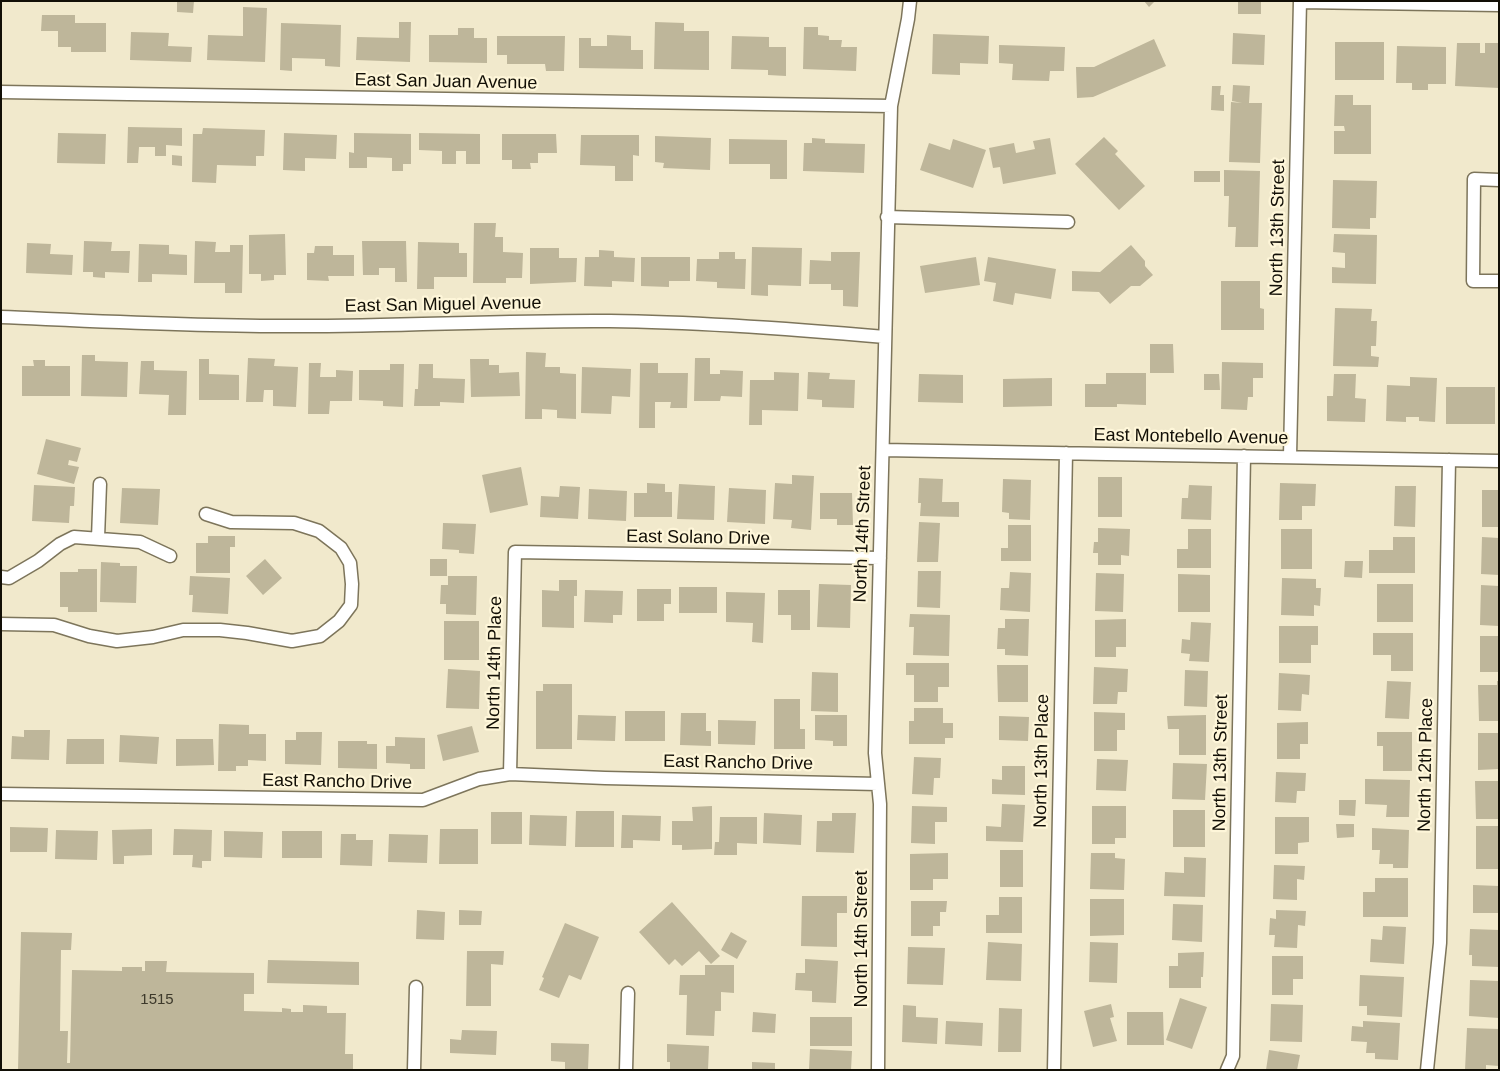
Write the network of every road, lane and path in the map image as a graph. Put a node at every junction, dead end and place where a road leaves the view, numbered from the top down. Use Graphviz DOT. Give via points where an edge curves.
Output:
graph roads {
  1 [pos="910,1"];
  2 [pos="1300,2"];
  3 [pos="1499,5"];
  4 [pos="1,92"];
  5 [pos="890,106"];
  6 [pos="1499,180"];
  7 [pos="887,217"];
  8 [pos="1068,222"];
  9 [pos="1499,281"];
  10 [pos="1,317"];
  11 [pos="885,337"];
  12 [pos="883,450"];
  13 [pos="1066,453"];
  14 [pos="1244,456"];
  15 [pos="1290,456"];
  16 [pos="1449,460"];
  17 [pos="1499,460"];
  18 [pos="100,484"];
  19 [pos="206,514"];
  20 [pos="98,538"];
  21 [pos="515,552"];
  22 [pos="170,556"];
  23 [pos="880,558"];
  24 [pos="1,578"];
  25 [pos="1,624"];
  26 [pos="510,774"];
  27 [pos="878,784"];
  28 [pos="1,794"];
  29 [pos="416,987"];
  30 [pos="628,994"];
  31 [pos="414,1070"];
  32 [pos="626,1070"];
  33 [pos="878,1070"];
  34 [pos="1054,1070"];
  35 [pos="1227,1070"];
  36 [pos="1427,1070"];
  1 -- 5 [label="street, North 14th Street"];
  2 -- 3 [label="street"];
  2 -- 15 [label="street, North 13th Street"];
  4 -- 5 [label="street, East San Juan Avenue"];
  5 -- 7 [label="street, North 14th Street"];
  6 -- 9 [label="street" via="1474,179 1473,281"];
  7 -- 8 [label="street"];
  7 -- 11 [label="street, North 14th Street"];
  10 -- 11 [label="street, East San Miguel Avenue" via="282,326 612,321"];
  11 -- 12 [label="street, North 14th Street"];
  12 -- 13 [label="street, East Montebello Avenue"];
  12 -- 23 [label="street, North 14th Street"];
  13 -- 14 [label="street, East Montebello Avenue"];
  13 -- 34 [label="street, North 13th Place"];
  14 -- 15 [label="street, East Montebello Avenue"];
  14 -- 35 [label="street, North 13th Street" via="1233,1056"];
  15 -- 16 [label="street, East Montebello Avenue"];
  16 -- 17 [label="street, East Montebello Avenue"];
  16 -- 36 [label="street, North 12th Place" via="1440,943"];
  18 -- 20 [label="street"];
  19 -- 25 [label="street" via="231,522 294,523 319,531 341,548 350,563 351,605 339,621 320,636 292,642 220,630 183,630 117,641 54,625"];
  20 -- 22 [label="street" via="140,542"];
  20 -- 24 [label="street" via="74,537 9,578"];
  21 -- 23 [label="street, East Solano Drive"];
  21 -- 26 [label="street, North 14th Place"];
  23 -- 27 [label="street, North 14th Street"];
  26 -- 27 [label="street, East Rancho Drive"];
  26 -- 28 [label="street, East Rancho Drive" via="479,779 423,800"];
  27 -- 33 [label="street, North 14th Street"];
  29 -- 31 [label="street"];
  30 -- 32 [label="street"];
}
